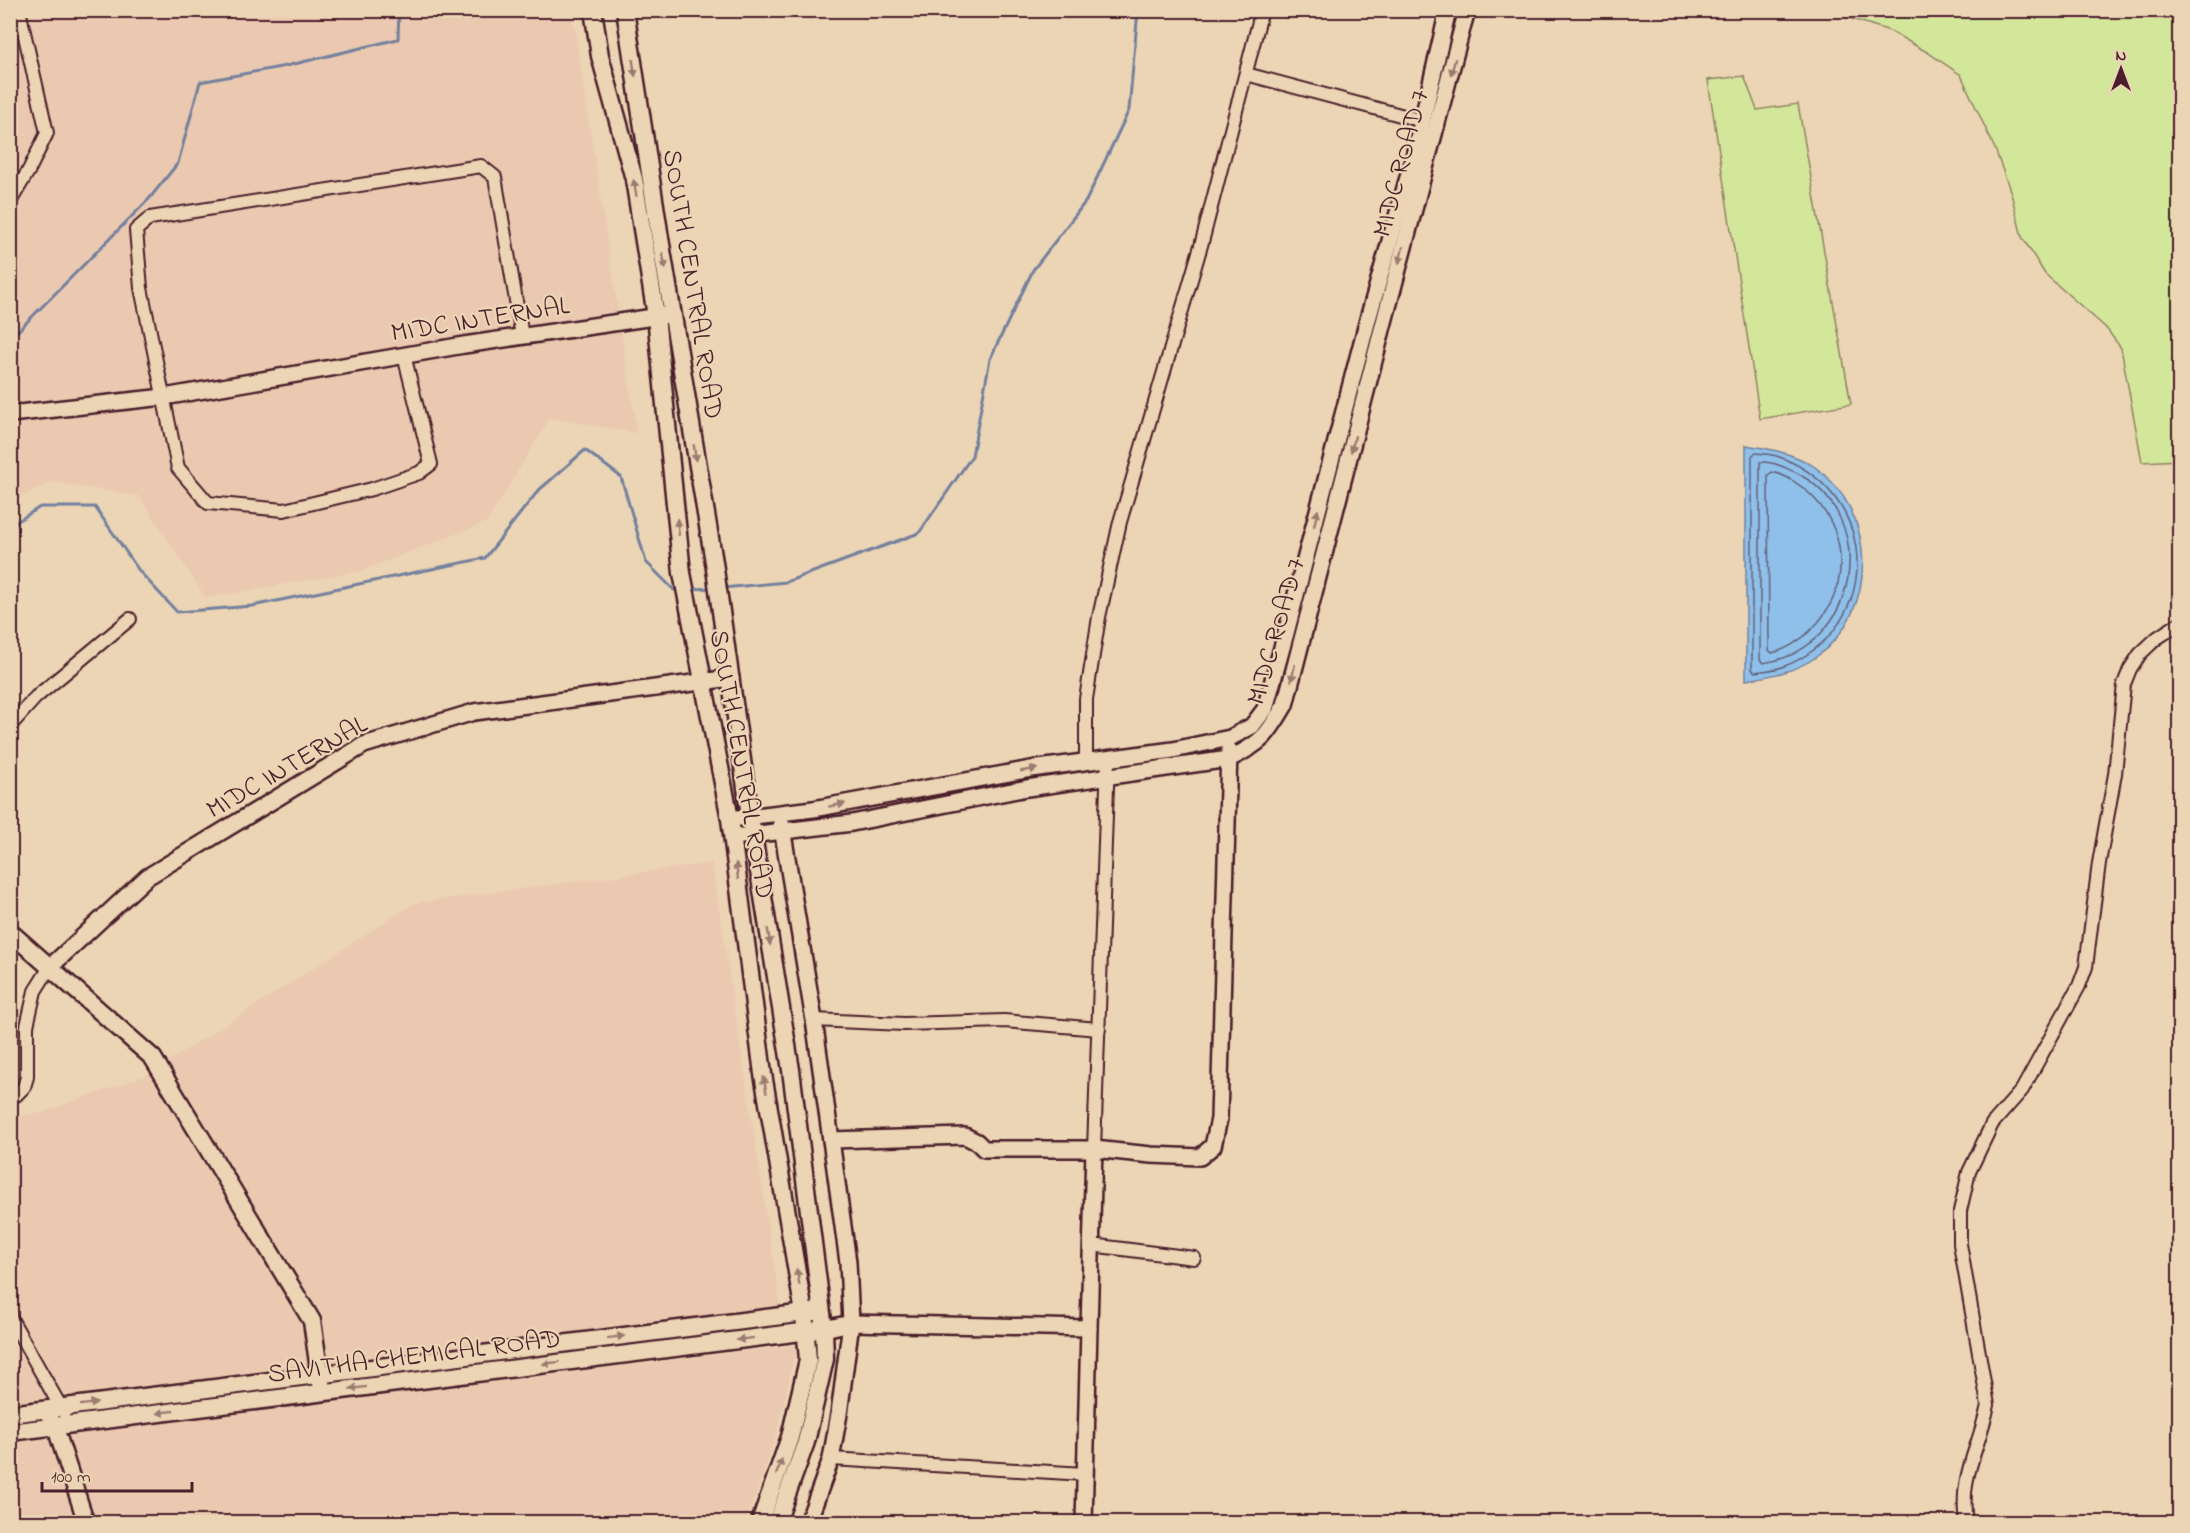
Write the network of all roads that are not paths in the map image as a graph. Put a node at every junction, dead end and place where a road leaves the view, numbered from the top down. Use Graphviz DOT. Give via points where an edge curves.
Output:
graph roads {
  1 [pos="19,10"];
  2 [pos="593,10"];
  3 [pos="625,10"];
  4 [pos="1262,10"];
  5 [pos="1448,10"];
  6 [pos="1467,10"];
  7 [pos="1245,74"];
  8 [pos="1423,121"];
  9 [pos="10,202"];
  10 [pos="665,315"];
  11 [pos="1376,320"];
  12 [pos="522,336"];
  13 [pos="404,356"];
  14 [pos="164,398"];
  15 [pos="10,414"];
  16 [pos="129,619"];
  17 [pos="2180,623"];
  18 [pos="1286,633"];
  19 [pos="1301,639"];
  20 [pos="731,678"];
  21 [pos="705,681"];
  22 [pos="10,726"];
  23 [pos="1230,738"];
  24 [pos="1108,759"];
  25 [pos="1229,759"];
  26 [pos="1086,763"];
  27 [pos="1107,776"];
  28 [pos="780,813"];
  29 [pos="750,816"];
  30 [pos="730,819"];
  31 [pos="783,831"];
  32 [pos="753,834"];
  33 [pos="733,837"];
  34 [pos="10,932"];
  35 [pos="50,967"];
  36 [pos="814,1020"];
  37 [pos="1099,1029"];
  38 [pos="10,1097"];
  39 [pos="831,1140"];
  40 [pos="1094,1149"];
  41 [pos="1091,1245"];
  42 [pos="1194,1258"];
  43 [pos="822,1311"];
  44 [pos="804,1313"];
  45 [pos="10,1317"];
  46 [pos="851,1323"];
  47 [pos="1089,1328"];
  48 [pos="824,1329"];
  49 [pos="806,1331"];
  50 [pos="320,1375"];
  51 [pos="322,1392"];
  52 [pos="53,1409"];
  53 [pos="10,1414"];
  54 [pos="62,1425"];
  55 [pos="10,1432"];
  56 [pos="831,1459"];
  57 [pos="1085,1474"];
  58 [pos="86,1522"];
  59 [pos="760,1522"];
  60 [pos="777,1522"];
  61 [pos="808,1522"];
  62 [pos="1084,1522"];
  63 [pos="1966,1522"];
  1 -- 9 [label="street" via="47,133"];
  10 -- 2 [label="main road, SOUTH CENTRAL ROAD, one-way" via="634,179 600,56"];
  3 -- 10 [label="main road, SOUTH CENTRAL ROAD, one-way"];
  4 -- 7 [label="street"];
  5 -- 8 [label="street, MIDC ROAD 7"];
  6 -- 11 [label="street, MIDC ROAD 7, one-way"];
  7 -- 8 [label="street"];
  7 -- 26 [label="street" via="1202,242 1120,522 1086,699"];
  8 -- 11 [label="street, MIDC ROAD 7"];
  10 -- 12 [label="street, MIDC INTERNAL"];
  10 -- 20 [label="main road, SOUTH CENTRAL ROAD, one-way"];
  21 -- 10 [label="main road, SOUTH CENTRAL ROAD, one-way" via="686,589"];
  18 -- 11 [label="street, MIDC ROAD 7, one-way"];
  11 -- 19 [label="street, MIDC ROAD 7, one-way"];
  12 -- 13 [label="street, MIDC INTERNAL"];
  12 -- 14 [label="street" via="495,177 481,166 150,218 136,230 141,288"];
  13 -- 14 [label="street, MIDC INTERNAL"];
  13 -- 14 [label="street" via="431,464 419,473 372,489 284,510 208,503 178,468"];
  14 -- 15 [label="street, MIDC INTERNAL"];
  16 -- 22 [label="street" via="36,697"];
  17 -- 63 [label="street" via="2140,654 2124,684 2115,774 2086,967 2079,986 2022,1090 1992,1124 1969,1172 1960,1211 1960,1244 1988,1406 1965,1480"];
  18 -- 19 [label="street"];
  18 -- 23 [label="street, MIDC ROAD 7" via="1265,709 1252,726"];
  19 -- 25 [label="street, MIDC ROAD 7, one-way" via="1286,705 1267,735"];
  20 -- 21 [label="street, MIDC INTERNAL"];
  20 -- 29 [label="main road, SOUTH CENTRAL ROAD"];
  21 -- 30 [label="main road, SOUTH CENTRAL ROAD"];
  21 -- 35 [label="street, MIDC INTERNAL" via="474,712 364,745 147,877"];
  23 -- 24 [label="street, MIDC ROAD 7"];
  23 -- 25 [label="street"];
  24 -- 26 [label="street, MIDC ROAD 7"];
  24 -- 27 [label="street"];
  25 -- 27 [label="street, MIDC ROAD 7"];
  25 -- 40 [label="street" via="1219,1119 1213,1146 1200,1157"];
  28 -- 26 [label="street, MIDC ROAD 7, one-way"];
  27 -- 31 [label="street, MIDC ROAD 7" via="852,823"];
  27 -- 37 [label="street"];
  28 -- 29 [label="street, MIDC ROAD 7"];
  28 -- 31 [label="street"];
  29 -- 30 [label="street, MIDC ROAD 7"];
  29 -- 32 [label="main road, SOUTH CENTRAL ROAD"];
  30 -- 33 [label="main road, SOUTH CENTRAL ROAD"];
  31 -- 32 [label="street, MIDC ROAD 7"];
  31 -- 36 [label="street"];
  32 -- 33 [label="street, MIDC ROAD 7"];
  32 -- 43 [label="main road, SOUTH CENTRAL ROAD, one-way" via="791,1070"];
  44 -- 33 [label="main road, SOUTH CENTRAL ROAD, one-way" via="763,1074"];
  34 -- 35 [label="main road"];
  35 -- 38 [label="street" via="35,991 27,1026 24,1087"];
  35 -- 50 [label="main road" via="153,1058 312,1321"];
  36 -- 37 [label="street" via="904,1024 1004,1022"];
  36 -- 39 [label="street"];
  37 -- 40 [label="street"];
  39 -- 40 [label="street" via="965,1136 984,1149"];
  39 -- 46 [label="street" via="848,1262"];
  40 -- 41 [label="street"];
  41 -- 42 [label="street"];
  41 -- 47 [label="street"];
  43 -- 44 [label="main road, SAVITHA CHEMICAL ROAD"];
  43 -- 48 [label="main road, SOUTH CENTRAL ROAD"];
  44 -- 49 [label="main road, SOUTH CENTRAL ROAD"];
  50 -- 44 [label="main road, SAVITHA CHEMICAL ROAD, one-way"];
  45 -- 52 [label="street"];
  46 -- 47 [label="street"];
  46 -- 48 [label="street"];
  46 -- 56 [label="street"];
  47 -- 57 [label="street"];
  48 -- 49 [label="main road, SAVITHA CHEMICAL ROAD"];
  48 -- 60 [label="main road, SOUTH CENTRAL ROAD" via="825,1359 806,1443"];
  49 -- 51 [label="main road, SAVITHA CHEMICAL ROAD, one-way"];
  59 -- 49 [label="main road, SOUTH CENTRAL ROAD, one-way" via="790,1437 808,1360"];
  50 -- 51 [label="main road"];
  52 -- 50 [label="main road, SAVITHA CHEMICAL ROAD, one-way"];
  51 -- 54 [label="main road, SAVITHA CHEMICAL ROAD, one-way"];
  52 -- 53 [label="main road, SAVITHA CHEMICAL ROAD"];
  52 -- 54 [label="street"];
  54 -- 55 [label="main road, SAVITHA CHEMICAL ROAD"];
  54 -- 58 [label="street"];
  56 -- 57 [label="street"];
  56 -- 61 [label="street"];
  57 -- 62 [label="street"];
}
